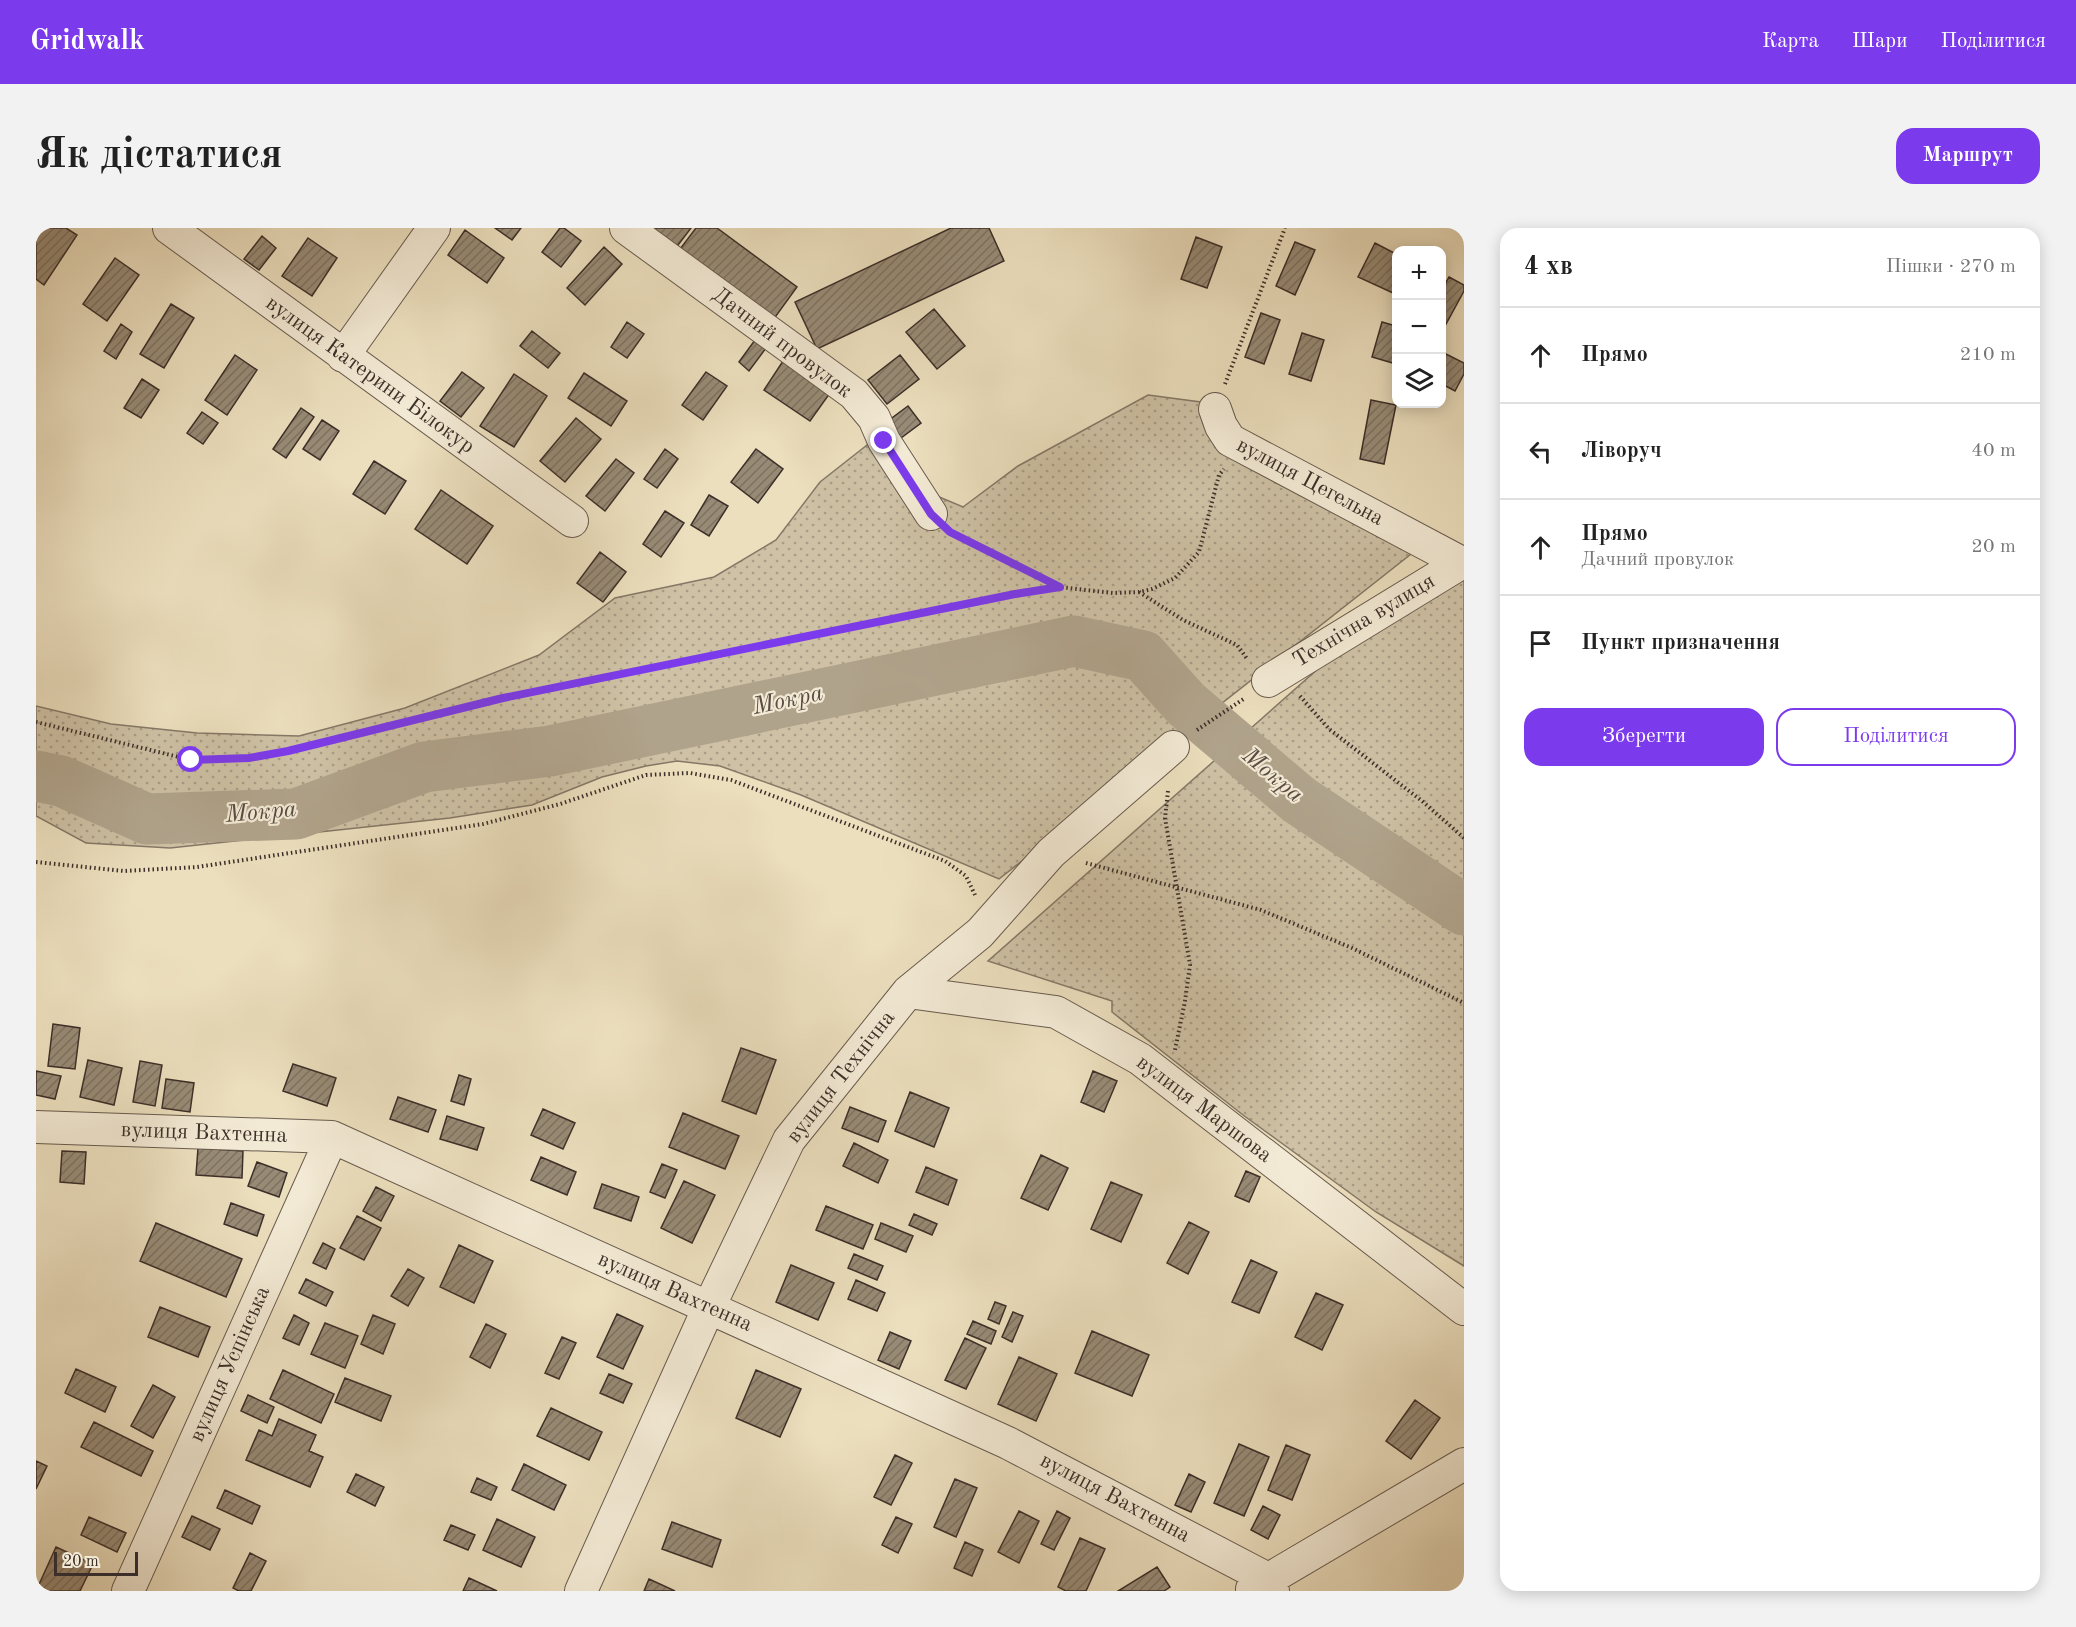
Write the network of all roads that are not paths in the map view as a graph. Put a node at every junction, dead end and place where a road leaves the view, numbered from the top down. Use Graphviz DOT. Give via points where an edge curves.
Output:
graph roads {
  1 [pos="169,228"];
  2 [pos="434,228"];
  3 [pos="626,228"];
  4 [pos="343,356"];
  5 [pos="1215,409"];
  6 [pos="931,514"];
  7 [pos="572,521"];
  8 [pos="1462,563"];
  9 [pos="1265,683"];
  10 [pos="1184,739"];
  11 [pos="908,993"];
  12 [pos="36,1127"];
  13 [pos="332,1137"];
  14 [pos="709,1307"];
  15 [pos="1464,1309"];
  16 [pos="1464,1464"];
  17 [pos="1263,1587"];
  18 [pos="128,1591"];
  19 [pos="581,1591"];
  1 -- 4 [label="street, вулиця Катерини Білокур"];
  2 -- 4 [label="street"];
  3 -- 6 [label="street, Дачний провулок" via="854,394 874,418 884,441"];
  4 -- 7 [label="street, вулиця Катерини Білокур"];
  5 -- 8 [label="street, вулиця Цегельна" via="1230,440"];
  8 -- 9 [label="street, Технічна вулиця"];
  10 -- 11 [label="street, вулиця Технічна" via="1051,853 981,933"];
  11 -- 14 [label="street, вулиця Технічна" via="789,1140"];
  11 -- 15 [label="street, вулиця Маршова" via="1056,1012 1140,1059"];
  12 -- 13 [label="street, вулиця Вахтенна"];
  13 -- 14 [label="street, вулиця Вахтенна"];
  13 -- 18 [label="street, вулиця Успінська"];
  14 -- 17 [label="street, вулиця Вахтенна" via="1008,1443"];
  14 -- 19 [label="street, вулиця Технічна"];
  16 -- 17 [label="street"];
}
